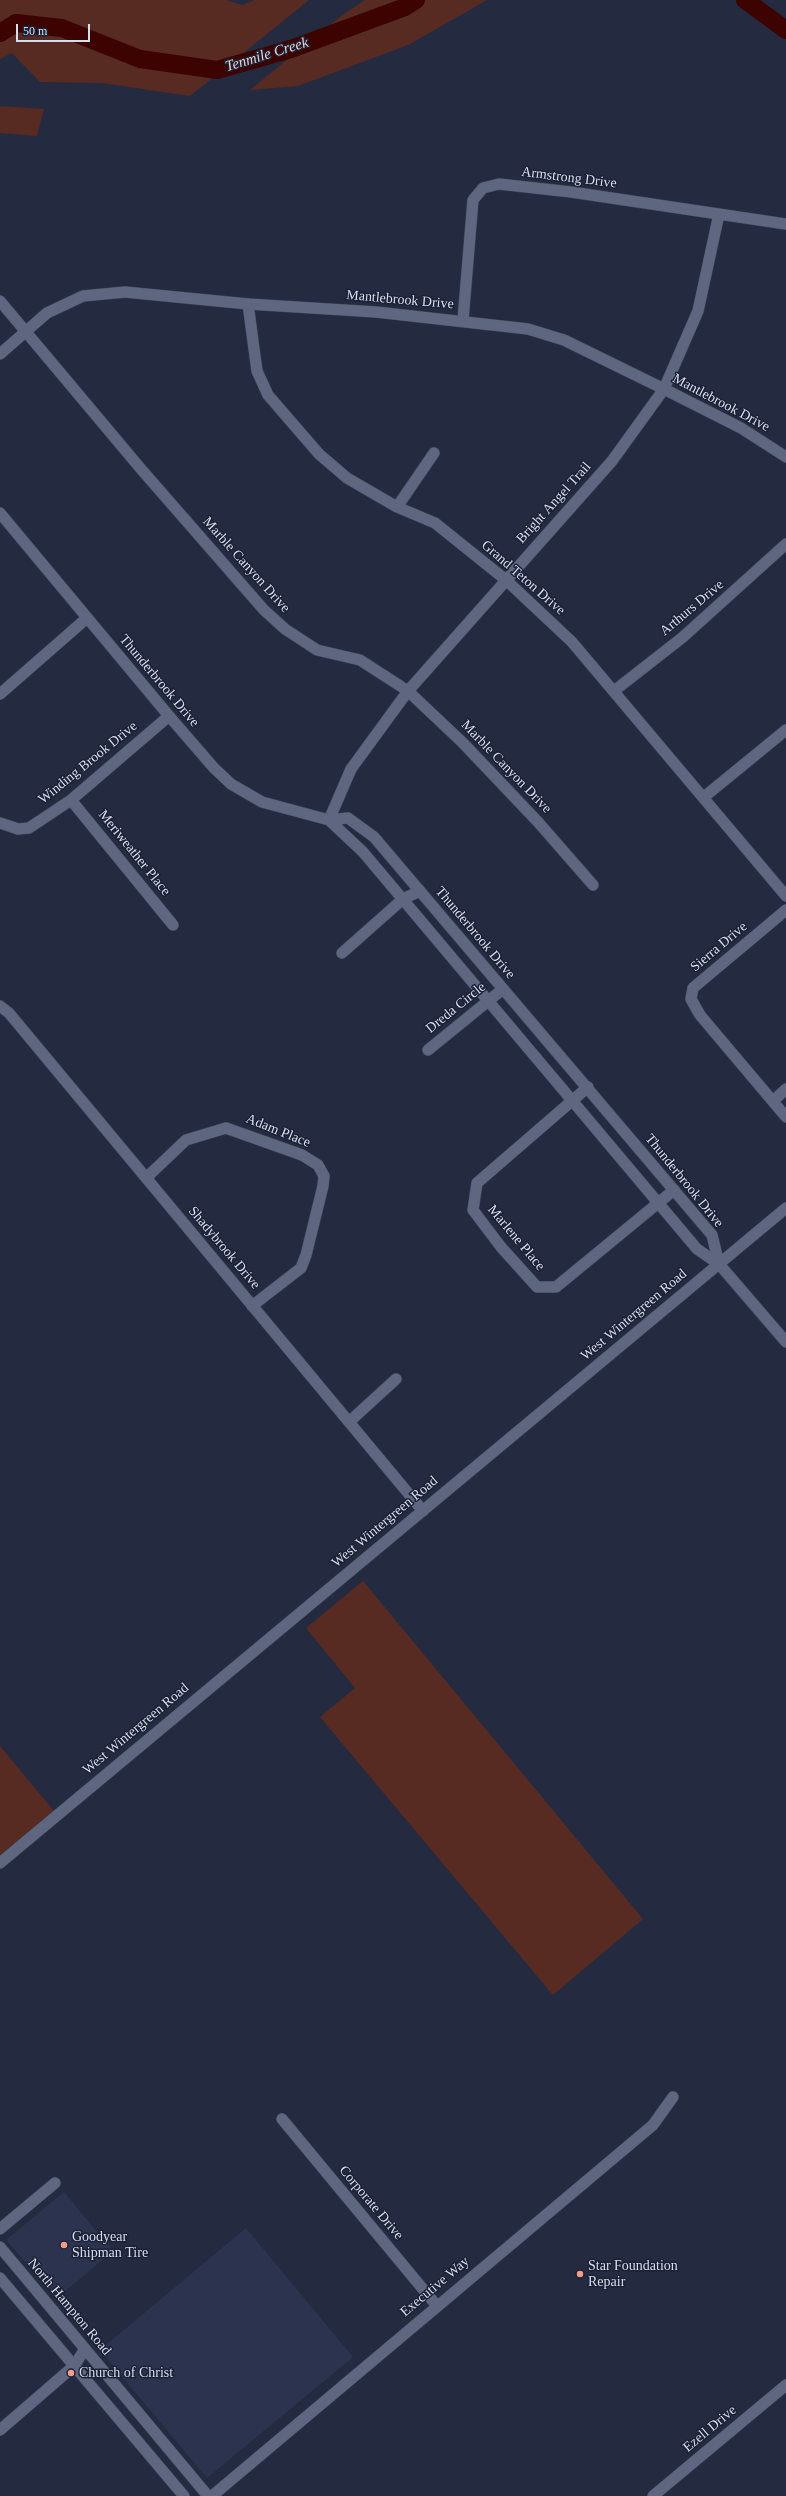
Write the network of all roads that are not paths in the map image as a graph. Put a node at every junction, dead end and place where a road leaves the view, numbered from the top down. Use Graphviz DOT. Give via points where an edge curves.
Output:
graph roads {
  1 [pos="719,214"];
  2 [pos="786,224"];
  3 [pos="0,301"];
  4 [pos="248,304"];
  5 [pos="463,320"];
  6 [pos="26,331"];
  7 [pos="0,354"];
  8 [pos="664,389"];
  9 [pos="434,452"];
  10 [pos="786,456"];
  11 [pos="397,507"];
  12 [pos="2,519"];
  13 [pos="786,544"];
  14 [pos="506,580"];
  15 [pos="87,618"];
  16 [pos="408,691"];
  17 [pos="614,691"];
  18 [pos="0,694"];
  19 [pos="169,716"];
  20 [pos="786,730"];
  21 [pos="704,797"];
  22 [pos="71,800"];
  23 [pos="329,820"];
  24 [pos="0,823"];
  25 [pos="594,885"];
  26 [pos="420,891"];
  27 [pos="786,896"];
  28 [pos="403,899"];
  29 [pos="786,910"];
  30 [pos="173,925"];
  31 [pos="342,953"];
  32 [pos="503,989"];
  33 [pos="489,1001"];
  34 [pos="0,1006"];
  35 [pos="428,1050"];
  36 [pos="588,1087"];
  37 [pos="786,1090"];
  38 [pos="574,1100"];
  39 [pos="772,1101"];
  40 [pos="786,1116"];
  41 [pos="146,1178"];
  42 [pos="674,1190"];
  43 [pos="660,1203"];
  44 [pos="786,1208"];
  45 [pos="719,1264"];
  46 [pos="252,1306"];
  47 [pos="786,1342"];
  48 [pos="396,1379"];
  49 [pos="349,1422"];
  50 [pos="423,1511"];
  51 [pos="1,1861"];
  52 [pos="673,2097"];
  53 [pos="282,2119"];
  54 [pos="55,2183"];
  55 [pos="0,2229"];
  56 [pos="0,2247"];
  57 [pos="0,2278"];
  58 [pos="437,2306"];
  59 [pos="86,2349"];
  60 [pos="74,2366"];
  61 [pos="786,2385"];
  62 [pos="0,2430"];
  63 [pos="184,2496"];
  64 [pos="208,2496"];
  65 [pos="212,2496"];
  66 [pos="653,2496"];
  1 -- 2 [label="street, Armstrong Drive"];
  1 -- 5 [label="street, Armstrong Drive" via="571,192 498,184 483,188 473,200"];
  1 -- 8 [label="street, Bright Angel Trail" via="698,311"];
  3 -- 6 [label="street, Marble Canyon Drive"];
  4 -- 5 [label="street, Mantlebrook Drive"];
  4 -- 6 [label="street, Mantlebrook Drive" via="125,292 83,296 47,313"];
  4 -- 11 [label="street, Grand Teton Drive" via="258,371 268,395 319,454 347,478"];
  5 -- 8 [label="street, Mantlebrook Drive" via="528,329 564,340"];
  6 -- 7 [label="street, Mantlebrook Drive"];
  6 -- 16 [label="street, Marble Canyon Drive" via="141,469 264,610 285,629 317,650 360,660"];
  8 -- 10 [label="street, Mantlebrook Drive" via="740,428"];
  8 -- 14 [label="street, Bright Angel Trail" via="612,461"];
  9 -- 11 [label="street"];
  11 -- 14 [label="street, Grand Teton Drive" via="435,523"];
  12 -- 15 [label="street, Thunderbrook Drive"];
  13 -- 17 [label="street, Arthurs Drive" via="683,637"];
  14 -- 16 [label="street, Bright Angel Trail"];
  14 -- 17 [label="street, Grand Teton Drive" via="572,642"];
  15 -- 18 [label="street"];
  15 -- 19 [label="street, Thunderbrook Drive"];
  16 -- 23 [label="street, Bright Angel Trail" via="351,769"];
  16 -- 25 [label="street, Marble Canyon Drive" via="463,743"];
  17 -- 21 [label="street, Grand Teton Drive"];
  19 -- 22 [label="street, Winding Brook Drive"];
  19 -- 23 [label="street, Thunderbrook Drive" via="231,784 262,802"];
  20 -- 21 [label="street"];
  21 -- 27 [label="street, Grand Teton Drive"];
  22 -- 24 [label="street, Winding Brook Drive" via="28,828 18,829"];
  22 -- 30 [label="street, Meriweather Place"];
  23 -- 26 [label="street, Thunderbrook Drive" via="348,818 374,837"];
  23 -- 28 [label="street, Thunderbrook Drive" via="363,852"];
  26 -- 28 [label="street"];
  26 -- 32 [label="street, Thunderbrook Drive"];
  28 -- 31 [label="street"];
  28 -- 33 [label="street, Thunderbrook Drive"];
  29 -- 39 [label="street, Sierra Drive" via="693,988 691,1000 700,1015"];
  32 -- 33 [label="street, Dreda Circle"];
  32 -- 36 [label="street, Thunderbrook Drive"];
  33 -- 35 [label="street, Dreda Circle"];
  33 -- 38 [label="street, Thunderbrook Drive"];
  34 -- 41 [label="street, Shadybrook Drive"];
  36 -- 38 [label="street, Marlene Place"];
  36 -- 42 [label="street, Thunderbrook Drive"];
  37 -- 39 [label="street"];
  38 -- 43 [label="street, Thunderbrook Drive"];
  38 -- 43 [label="street, Marlene Place" via="477,1183 473,1210 501,1247 537,1287 556,1287"];
  39 -- 40 [label="street, Sierra Drive"];
  41 -- 46 [label="street, Shadybrook Drive"];
  41 -- 46 [label="street, Adam Place" via="186,1140 226,1128 302,1155 318,1165 324,1176 323,1186 301,1268"];
  42 -- 43 [label="street, Marlene Place"];
  42 -- 45 [label="street, Thunderbrook Drive" via="712,1235"];
  43 -- 45 [label="street, Thunderbrook Drive" via="697,1249"];
  44 -- 45 [label="street, West Wintergreen Road"];
  45 -- 47 [label="street"];
  45 -- 50 [label="street, West Wintergreen Road"];
  46 -- 49 [label="street, Shadybrook Drive"];
  48 -- 49 [label="street"];
  49 -- 50 [label="street, Shadybrook Drive"];
  50 -- 51 [label="street, West Wintergreen Road"];
  52 -- 58 [label="street, Executive Way" via="653,2125"];
  53 -- 58 [label="street, Corporate Drive"];
  54 -- 55 [label="street"];
  56 -- 59 [label="street, North Hampton Road"];
  57 -- 60 [label="street"];
  58 -- 65 [label="street, Executive Way"];
  59 -- 60 [label="street"];
  59 -- 64 [label="street, North Hampton Road"];
  60 -- 62 [label="street"];
  60 -- 63 [label="street"];
  61 -- 66 [label="street, Ezell Drive"];
}
